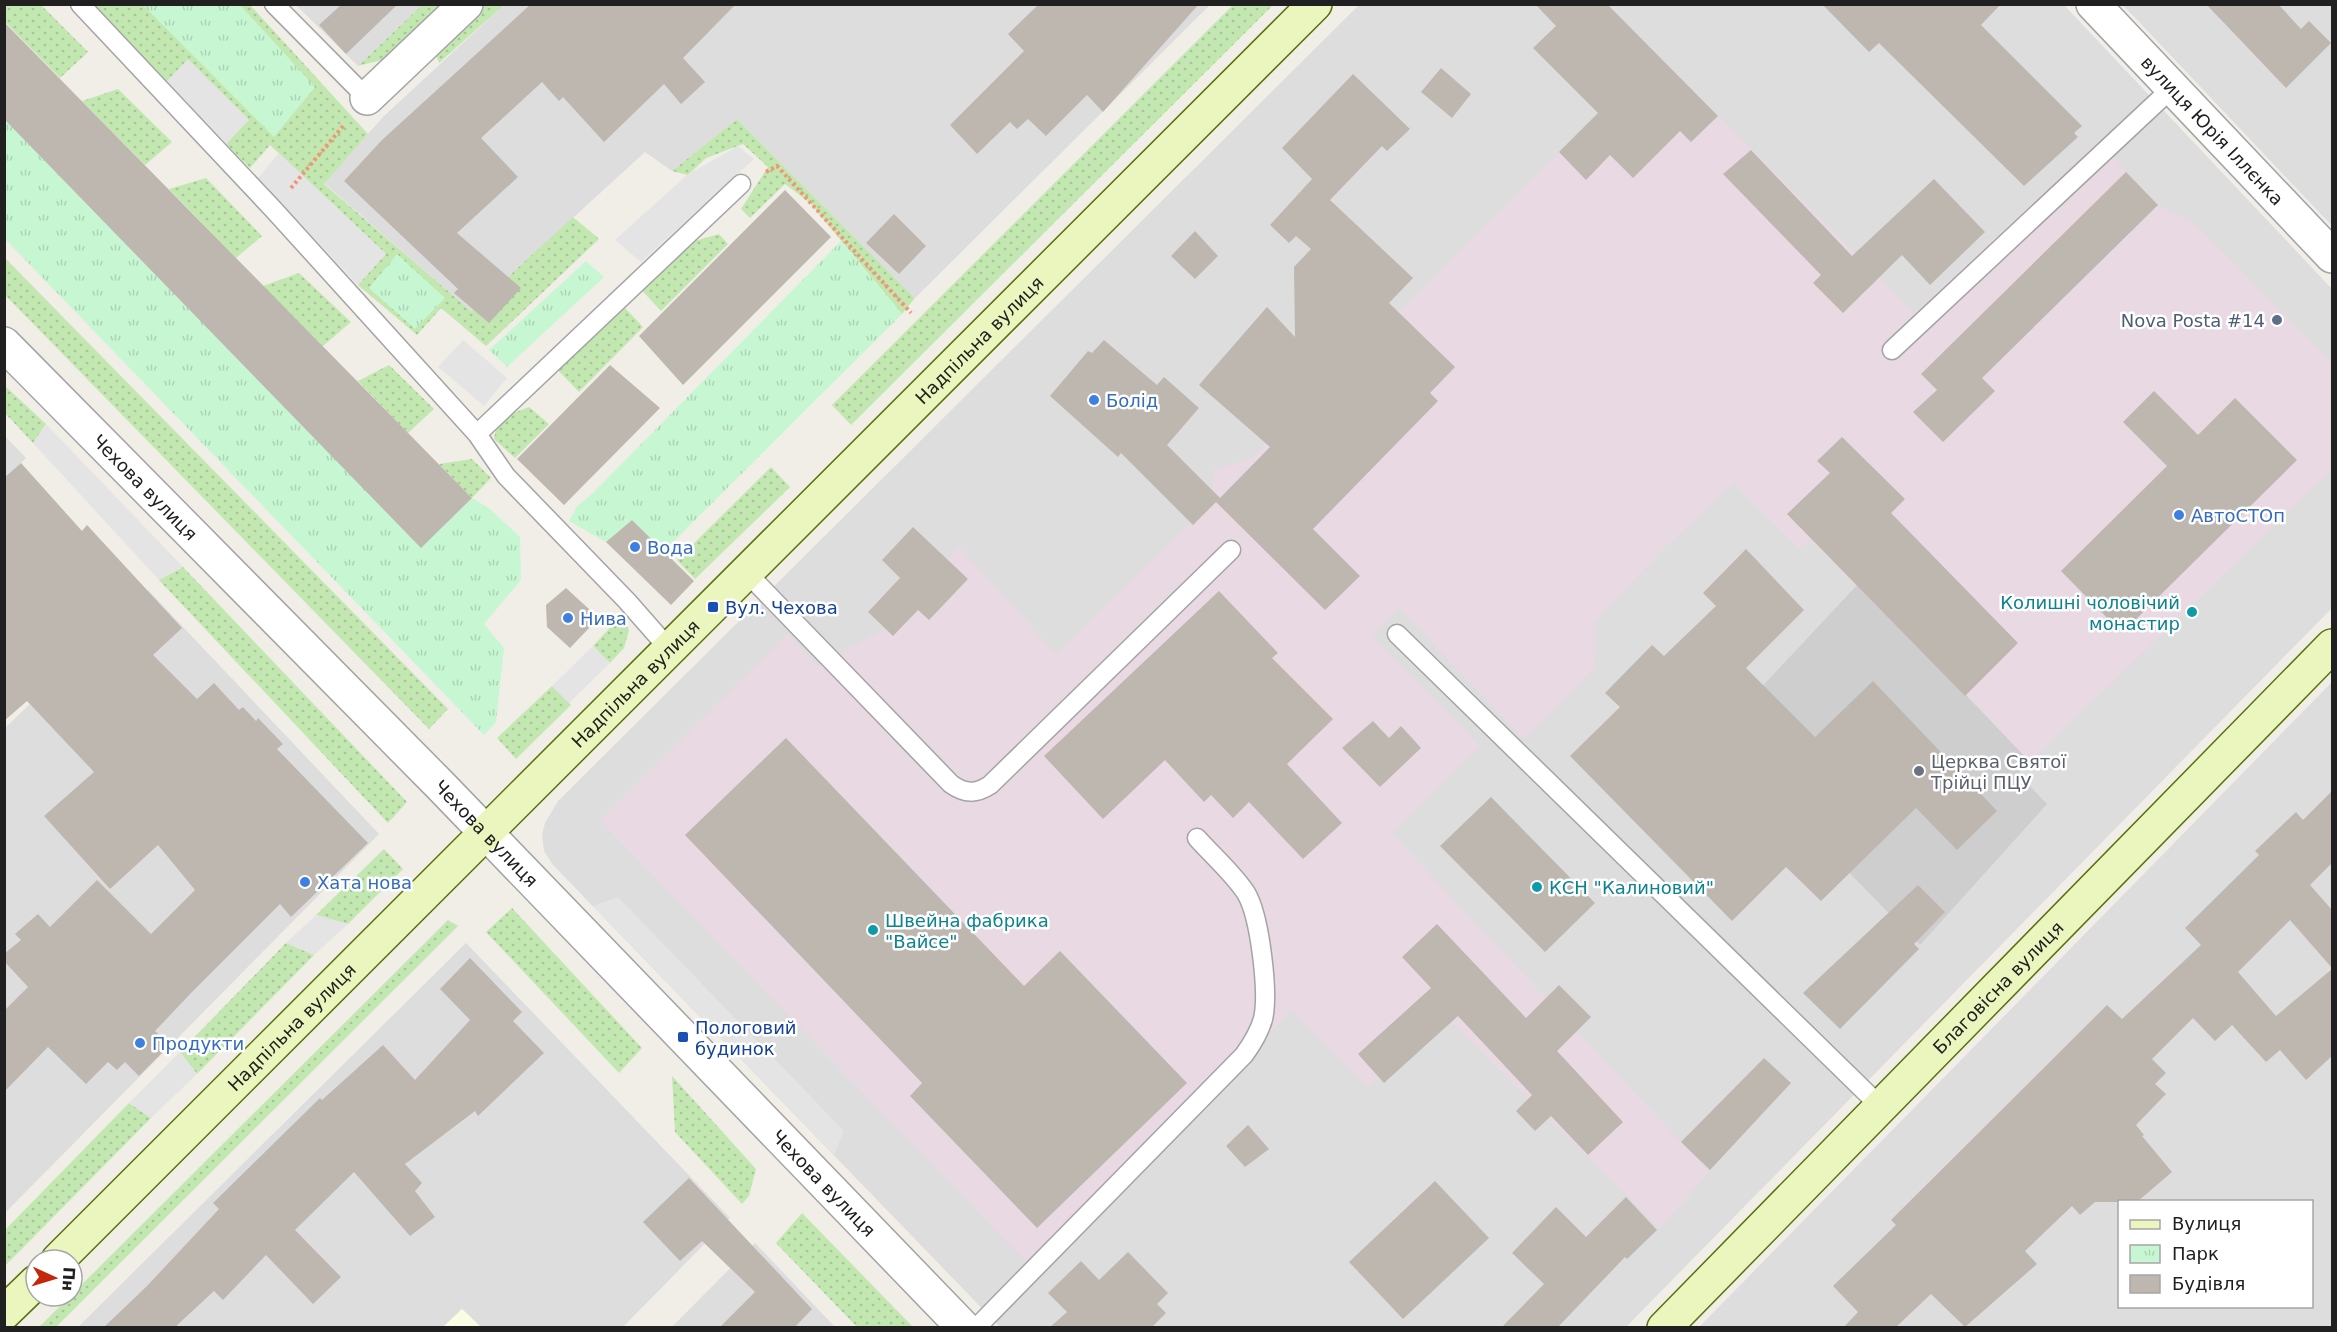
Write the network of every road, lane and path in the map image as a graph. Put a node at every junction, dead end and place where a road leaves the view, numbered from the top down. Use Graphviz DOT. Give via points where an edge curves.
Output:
graph roads {
  1 [pos="80,4"];
  2 [pos="274,4"];
  3 [pos="466,4"];
  4 [pos="1316,4"];
  5 [pos="2093,4"];
  6 [pos="2172,88"];
  7 [pos="367,98"];
  8 [pos="741,184"];
  9 [pos="273,209"];
  10 [pos="2332,256"];
  11 [pos="911,313"];
  12 [pos="4,344"];
  13 [pos="1892,350"];
  14 [pos="477,434"];
  15 [pos="1231,550"];
  16 [pos="747,573"];
  17 [pos="1397,634"];
  18 [pos="2332,646"];
  19 [pos="670,650"];
  20 [pos="486,832"];
  21 [pos="1197,838"];
  22 [pos="1880,1106"];
  23 [pos="70,1248"];
  24 [pos="24,1294"];
  25 [pos="4,1313"];
  26 [pos="964,1328"];
  27 [pos="976,1328"];
  28 [pos="1664,1328"];
  1 -- 9 [label="lane"];
  2 -- 7 [label="lane"];
  3 -- 7 [label="street"];
  4 -- 16 [label="main road, Надпільна вулиця"];
  5 -- 6 [label="street, вулиця Юрія Іллєнка"];
  6 -- 10 [label="street, вулиця Юрія Іллєнка"];
  6 -- 13 [label="lane"];
  7 -- 9 [label="path"];
  8 -- 11 [label="path" via="777,166"];
  8 -- 14 [label="lane"];
  9 -- 14 [label="lane"];
  12 -- 20 [label="street, Чехова вулиця"];
  14 -- 19 [label="lane" via="506,476 627,600"];
  15 -- 16 [label="lane" via="990,785 970,793 951,784"];
  16 -- 19 [label="main road, Надпільна вулиця"];
  17 -- 22 [label="lane"];
  18 -- 22 [label="main road, Благовісна вулиця"];
  19 -- 20 [label="main road, Надпільна вулиця"];
  20 -- 23 [label="main road, Надпільна вулиця"];
  20 -- 26 [label="street, Чехова вулиця"];
  21 -- 27 [label="lane" via="1235,879 1254,911 1265,996 1256,1038 1244,1055"];
  22 -- 28 [label="main road, Благовісна вулиця"];
  24 -- 25 [label="main road"];
}
